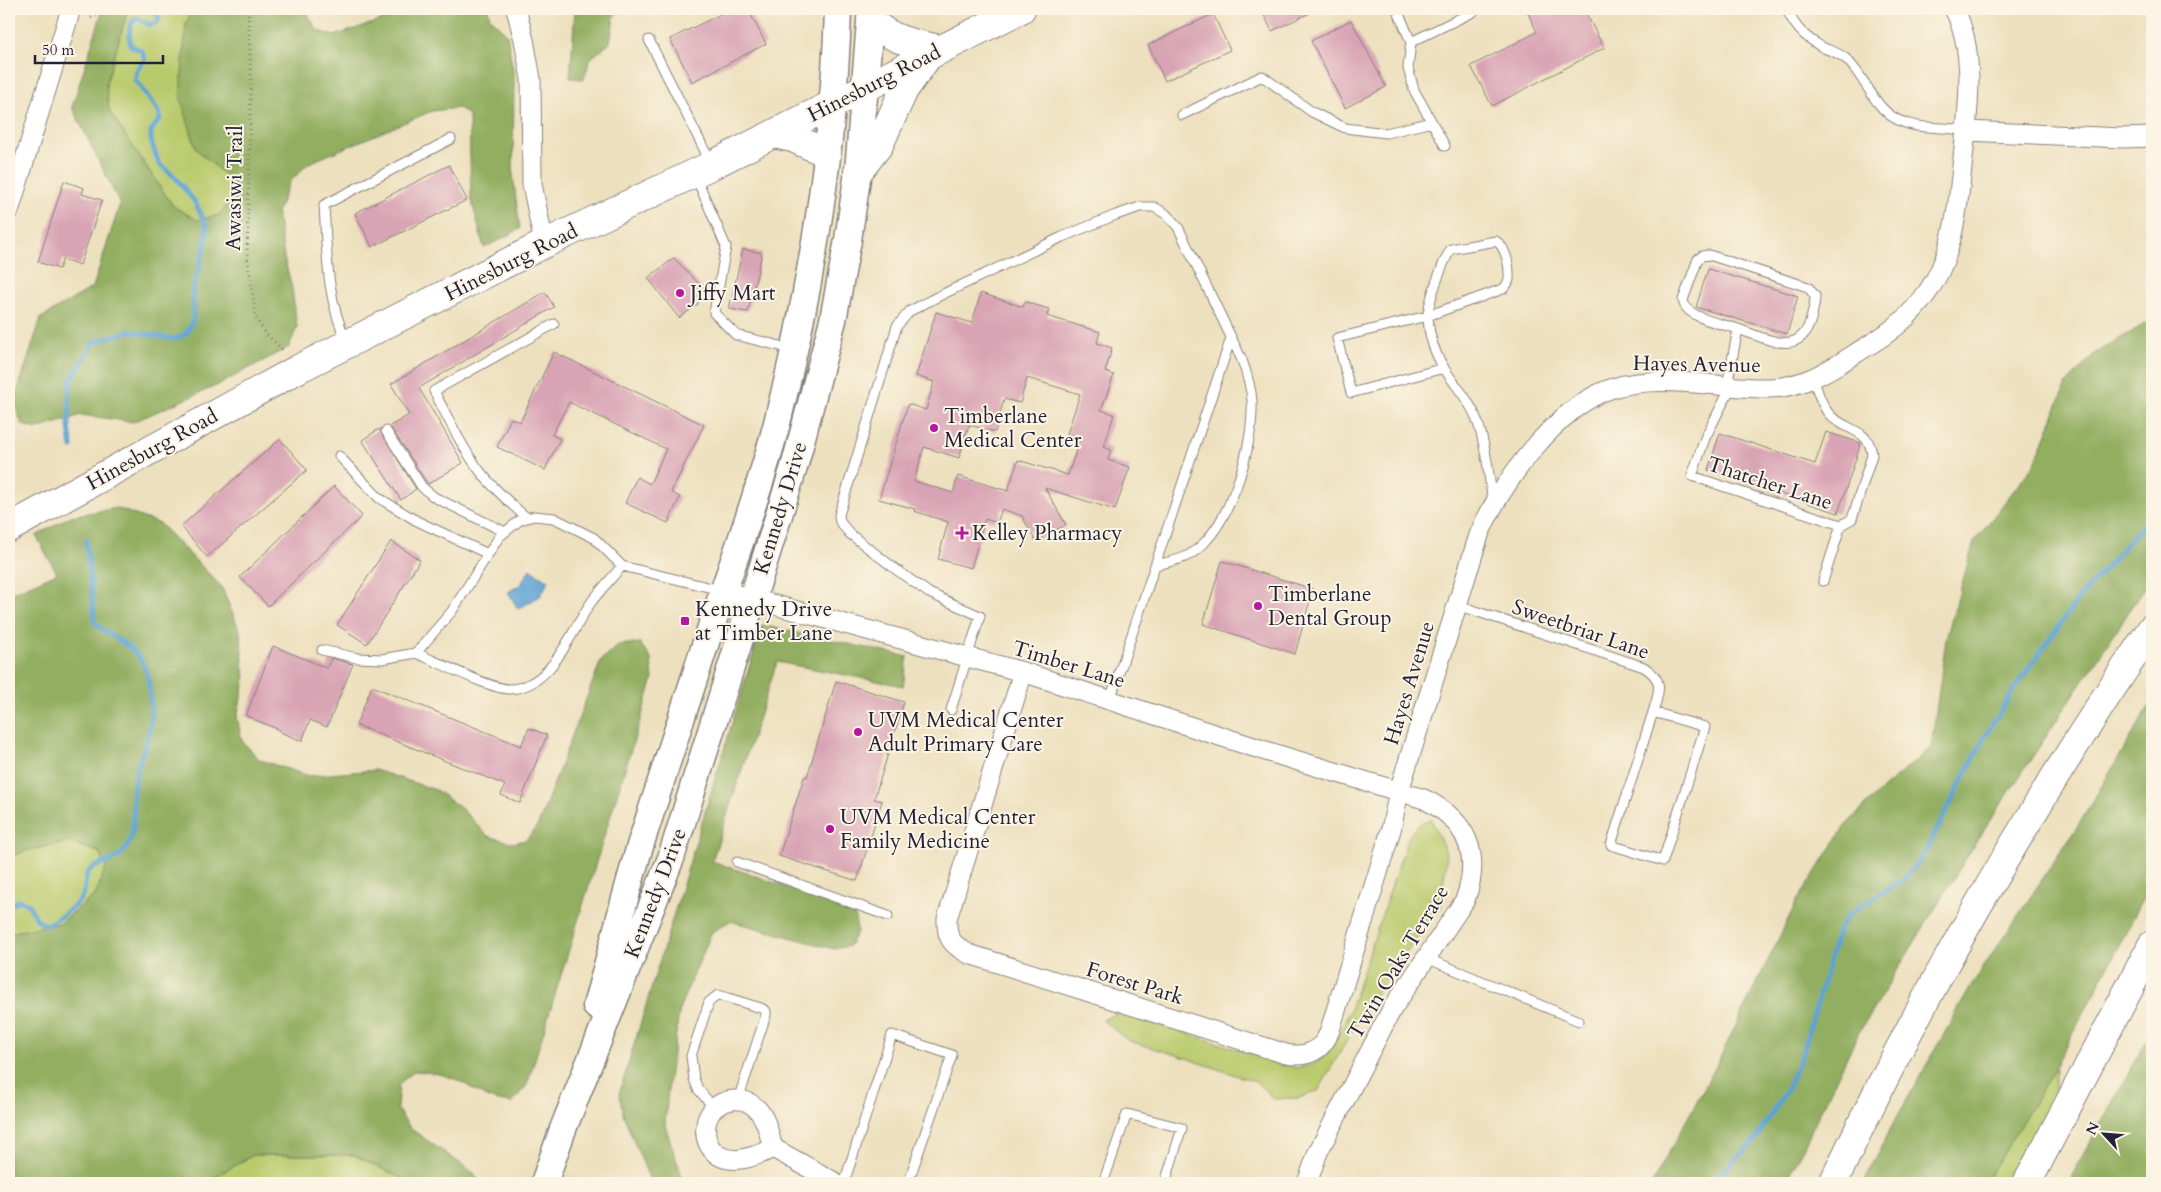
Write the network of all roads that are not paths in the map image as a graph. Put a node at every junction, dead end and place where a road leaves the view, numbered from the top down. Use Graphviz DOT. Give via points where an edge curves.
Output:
graph roads {
  1 [pos="71,9"];
  2 [pos="516,9"];
  3 [pos="838,9"];
  4 [pos="1020,9"];
  5 [pos="1397,9"];
  6 [pos="1472,9"];
  7 [pos="1786,9"];
  8 [pos="1954,9"];
  9 [pos="871,15"];
  10 [pos="649,40"];
  11 [pos="1411,42"];
  12 [pos="935,51"];
  13 [pos="866,87"];
  14 [pos="831,105"];
  15 [pos="1182,115"];
  16 [pos="1432,122"];
  17 [pos="1966,131"];
  18 [pos="774,134"];
  19 [pos="2152,137"];
  20 [pos="451,139"];
  21 [pos="1445,146"];
  22 [pos="826,153"];
  23 [pos="703,170"];
  24 [pos="858,172"];
  25 [pos="9,211"];
  26 [pos="544,244"];
  27 [pos="1427,316"];
  28 [pos="554,324"];
  29 [pos="1738,328"];
  30 [pos="1231,338"];
  31 [pos="348,344"];
  32 [pos="794,349"];
  33 [pos="1444,368"];
  34 [pos="1812,378"];
  35 [pos="1727,386"];
  36 [pos="386,431"];
  37 [pos="339,456"];
  38 [pos="1494,504"];
  39 [pos="527,518"];
  40 [pos="1841,525"];
  41 [pos="9,528"];
  42 [pos="505,532"];
  43 [pos="488,554"];
  44 [pos="1156,564"];
  45 [pos="622,566"];
  46 [pos="1823,581"];
  47 [pos="723,591"];
  48 [pos="751,598"];
  49 [pos="1458,605"];
  50 [pos="2152,628"];
  51 [pos="322,650"];
  52 [pos="416,653"];
  53 [pos="968,656"];
  54 [pos="1023,672"];
  55 [pos="1110,700"];
  56 [pos="951,710"];
  57 [pos="1653,712"];
  58 [pos="1399,791"];
  59 [pos="737,862"];
  60 [pos="888,916"];
  61 [pos="2152,945"];
  62 [pos="1426,958"];
  63 [pos="1578,1021"];
  64 [pos="738,1100"];
  65 [pos="714,1108"];
  66 [pos="563,1130"];
  67 [pos="772,1148"];
  68 [pos="544,1183"];
  69 [pos="836,1183"];
  70 [pos="844,1183"];
  71 [pos="908,1183"];
  72 [pos="1103,1183"];
  73 [pos="1165,1183"];
  74 [pos="1307,1183"];
  75 [pos="1833,1183"];
  76 [pos="2027,1183"];
  1 -- 25 [label="street"];
  2 -- 26 [label="street" via="531,79 532,184"];
  3 -- 14 [label="main road, Kennedy Drive"];
  4 -- 12 [label="main road, Hinesburg Road"];
  5 -- 11 [label="lane"];
  6 -- 11 [label="lane" via="1474,12"];
  7 -- 17 [label="lane" via="1796,28 1846,58 1883,109 1898,120 1922,128 1949,127"];
  8 -- 17 [label="street, Hayes Avenue" via="1968,55"];
  9 -- 12 [label="main road" via="892,37"];
  9 -- 13 [label="main road, Kennedy Drive"];
  10 -- 23 [label="lane"];
  11 -- 16 [label="lane" via="1408,68 1414,90"];
  12 -- 13 [label="main road, Hinesburg Road"];
  12 -- 24 [label="main road" via="904,90 879,145"];
  13 -- 14 [label="main road, Hinesburg Road"];
  13 -- 24 [label="main road, Kennedy Drive"];
  14 -- 18 [label="main road, Hinesburg Road"];
  14 -- 22 [label="main road, Kennedy Drive"];
  15 -- 16 [label="lane" via="1262,76 1312,112 1345,128 1386,133"];
  16 -- 21 [label="lane"];
  17 -- 19 [label="street"];
  17 -- 34 [label="street, Hayes Avenue" via="1958,207 1949,250 1937,280 1909,314 1887,334"];
  18 -- 22 [label="main road" via="794,138"];
  18 -- 23 [label="main road, Hinesburg Road"];
  20 -- 31 [label="lane" via="324,205 329,288"];
  22 -- 32 [label="main road, Kennedy Drive" via="812,260"];
  23 -- 26 [label="main road, Hinesburg Road"];
  23 -- 32 [label="lane" via="726,248 714,313 736,335"];
  24 -- 48 [label="main road, Kennedy Drive" via="833,320 795,464"];
  26 -- 31 [label="main road, Hinesburg Road"];
  27 -- 27 [label="lane" via="1444,261 1451,249 1490,241 1502,244 1510,278 1503,290"];
  27 -- 33 [label="lane" via="1434,347"];
  27 -- 33 [label="lane" via="1337,338 1351,393"];
  28 -- 39 [label="lane" via="434,391 483,476"];
  29 -- 29 [label="lane" via="1693,314 1684,304 1695,264 1702,256 1709,255 1808,287 1815,296 1808,330 1796,342 1781,342"];
  29 -- 35 [label="lane"];
  30 -- 44 [label="lane"];
  30 -- 44 [label="lane" via="1248,376 1252,401 1248,441 1237,482 1222,518 1202,544 1176,561"];
  30 -- 53 [label="lane" via="1178,227 1154,207 1140,207 1062,237 903,317 887,357 839,516 840,522 850,534 929,593 980,616"];
  31 -- 41 [label="main road, Hinesburg Road"];
  32 -- 47 [label="main road, Kennedy Drive" via="777,425"];
  33 -- 38 [label="lane" via="1460,388 1477,419"];
  34 -- 35 [label="street, Hayes Avenue" via="1787,387"];
  34 -- 40 [label="lane, Thatcher Lane" via="1827,412 1871,444 1872,455 1852,519"];
  35 -- 38 [label="street, Hayes Avenue" via="1635,382 1602,392 1568,414 1550,431"];
  35 -- 40 [label="lane, Thatcher Lane" via="1728,393 1705,438 1692,476"];
  36 -- 42 [label="lane" via="422,487 434,497"];
  37 -- 43 [label="lane" via="379,498 417,521"];
  38 -- 49 [label="street, Hayes Avenue" via="1479,535"];
  39 -- 42 [label="lane"];
  39 -- 45 [label="lane" via="554,518 594,538"];
  40 -- 46 [label="lane"];
  42 -- 43 [label="lane"];
  43 -- 52 [label="lane" via="452,611"];
  44 -- 55 [label="lane"];
  45 -- 47 [label="lane"];
  45 -- 52 [label="lane" via="590,604 568,644 546,671 523,687 507,689 487,684"];
  47 -- 48 [label="street, Timber Lane"];
  47 -- 66 [label="main road, Kennedy Drive" via="639,848"];
  48 -- 53 [label="street, Timber Lane"];
  48 -- 66 [label="main road, Kennedy Drive" via="671,858"];
  49 -- 57 [label="lane, Sweetbriar Lane" via="1644,667 1658,680"];
  49 -- 58 [label="street, Hayes Avenue"];
  50 -- 75 [label="main road" via="2042,797 1995,876 1866,1113"];
  51 -- 52 [label="lane" via="357,658 382,659"];
  53 -- 54 [label="street, Timber Lane"];
  53 -- 56 [label="lane"];
  54 -- 55 [label="street, Timber Lane"];
  54 -- 58 [label="street, Forest Park" via="947,919 950,940 968,954 1286,1054 1312,1053 1324,1043 1330,1030 1391,830"];
  55 -- 58 [label="street, Timber Lane"];
  57 -- 57 [label="lane, Sweetbriar Lane" via="1610,845 1663,861 1705,727"];
  58 -- 62 [label="street, Twin Oaks Terrace" via="1446,811 1462,830 1471,855 1470,885 1464,900"];
  59 -- 60 [label="lane"];
  61 -- 76 [label="main road"];
  62 -- 63 [label="lane"];
  62 -- 74 [label="street, Twin Oaks Terrace" via="1382,1029 1318,1152"];
  64 -- 65 [label="street" via="725,1101"];
  64 -- 65 [label="lane" via="766,1011 718,995 709,1002 691,1056 694,1080"];
  64 -- 67 [label="street" via="752,1104 762,1114"];
  65 -- 67 [label="street" via="707,1120 706,1134 710,1147 721,1156 741,1160"];
  66 -- 68 [label="main road, Kennedy Drive"];
  67 -- 69 [label="street"];
  70 -- 71 [label="lane" via="892,1036 952,1055"];
  72 -- 73 [label="lane" via="1127,1114 1182,1128"];
}
